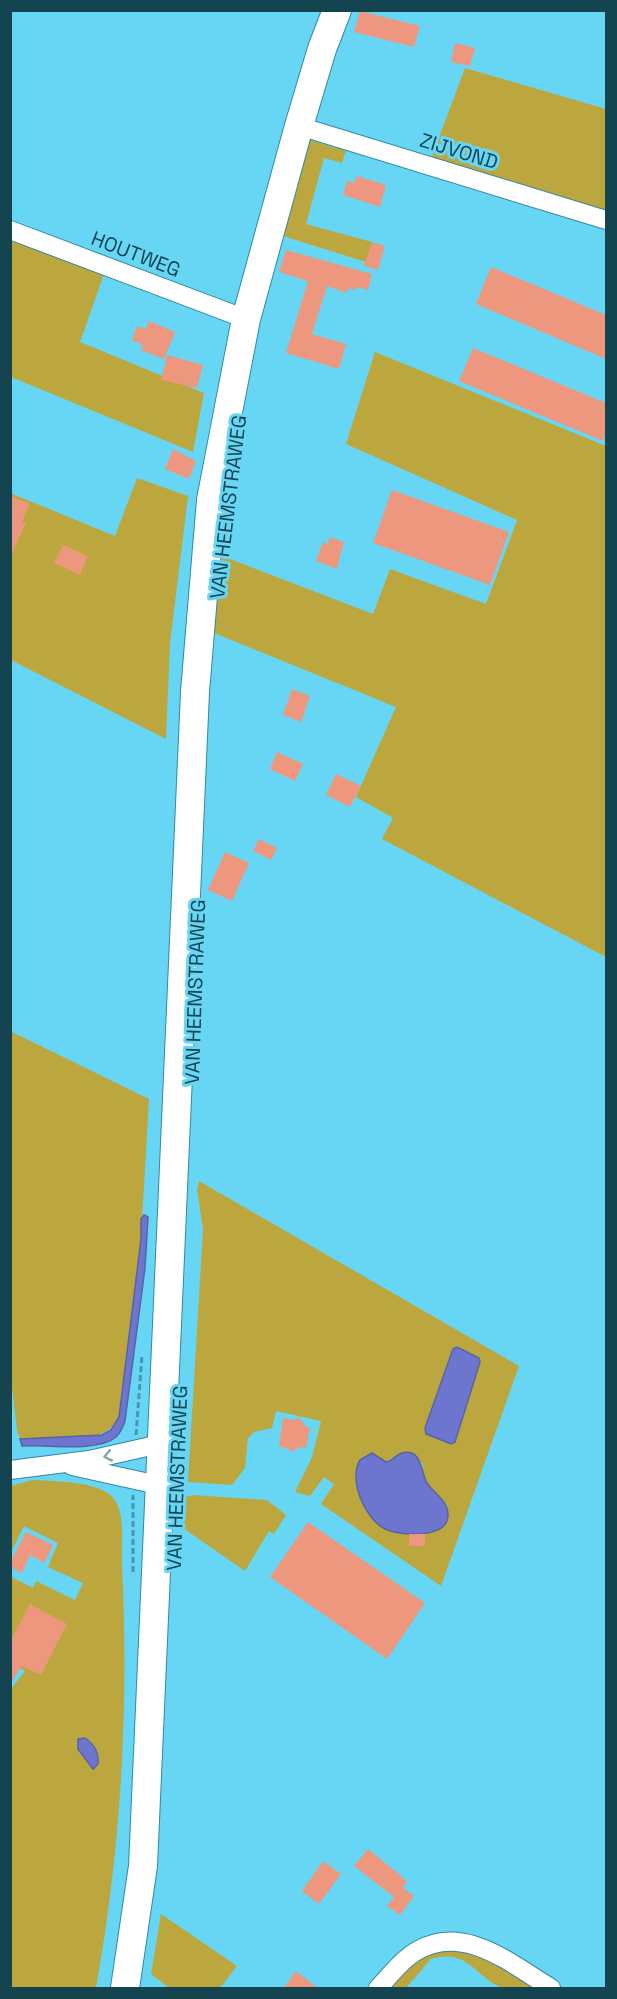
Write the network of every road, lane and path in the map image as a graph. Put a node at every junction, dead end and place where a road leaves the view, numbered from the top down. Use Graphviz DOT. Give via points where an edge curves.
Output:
graph roads {
  1 [pos="337,10"];
  2 [pos="299,126"];
  3 [pos="606,220"];
  4 [pos="10,230"];
  5 [pos="246,319"];
  6 [pos="160,1444"];
  7 [pos="55,1463"];
  8 [pos="10,1470"];
  9 [pos="158,1485"];
  10 [pos="125,1989"];
  11 [pos="378,1989"];
  12 [pos="551,1989"];
  1 -- 2 [label="main road, VAN HEEMSTRAWEG"];
  2 -- 3 [label="street, ZIJVOND"];
  2 -- 5 [label="main road, VAN HEEMSTRAWEG"];
  4 -- 5 [label="street, HOUTWEG"];
  5 -- 6 [label="main road, VAN HEEMSTRAWEG" via="221,441 200,609"];
  6 -- 7 [label="street, one-way" via="89,1460"];
  6 -- 9 [label="main road, VAN HEEMSTRAWEG"];
  7 -- 8 [label="street"];
  7 -- 9 [label="street"];
  9 -- 10 [label="main road, VAN HEEMSTRAWEG" via="142,1866"];
  11 -- 12 [label="street" via="416,1951 451,1942 478,1945"];
}
